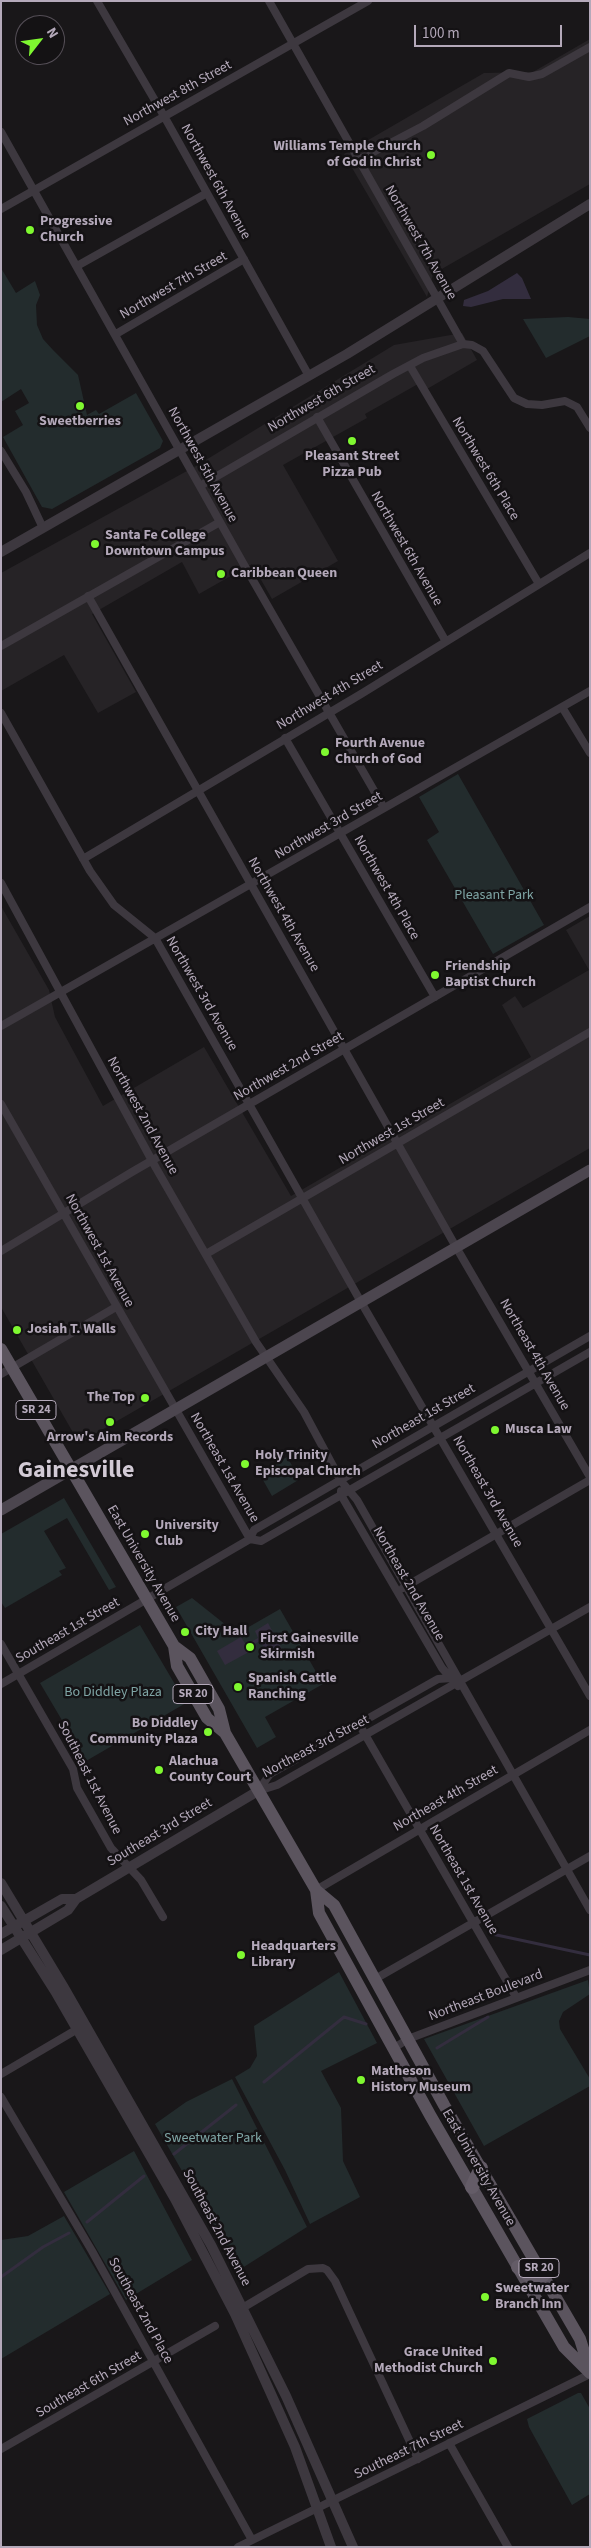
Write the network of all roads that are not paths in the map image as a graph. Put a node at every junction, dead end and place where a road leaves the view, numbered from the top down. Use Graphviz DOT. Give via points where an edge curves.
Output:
graph roads {
  1 [pos="97,1"];
  2 [pos="269,1"];
  3 [pos="368,1"];
  4 [pos="293,44"];
  5 [pos="590,47"];
  6 [pos="164,116"];
  7 [pos="1,132"];
  8 [pos="358,160"];
  9 [pos="34,190"];
  10 [pos="207,193"];
  11 [pos="590,204"];
  12 [pos="1,209"];
  13 [pos="244,260"];
  14 [pos="77,266"];
  15 [pos="438,299"];
  16 [pos="116,334"];
  17 [pos="463,344"];
  18 [pos="410,366"];
  19 [pos="309,376"];
  20 [pos="317,417"];
  21 [pos="590,428"];
  22 [pos="180,450"];
  23 [pos="1,451"];
  24 [pos="200,486"];
  25 [pos="220,522"];
  26 [pos="43,528"];
  27 [pos="1,552"];
  28 [pos="590,553"];
  29 [pos="538,584"];
  30 [pos="88,596"];
  31 [pos="445,640"];
  32 [pos="1,646"];
  33 [pos="590,691"];
  34 [pos="562,707"];
  35 [pos="1,713"];
  36 [pos="329,713"];
  37 [pos="285,738"];
  38 [pos="590,752"];
  39 [pos="198,791"];
  40 [pos="384,808"];
  41 [pos="340,834"];
  42 [pos="83,859"];
  43 [pos="1,883"];
  44 [pos="251,884"];
  45 [pos="590,907"];
  46 [pos="154,938"];
  47 [pos="61,990"];
  48 [pos="435,997"];
  49 [pos="1,1026"];
  50 [pos="590,1032"];
  51 [pos="345,1050"];
  52 [pos="1,1104"];
  53 [pos="250,1104"];
  54 [pos="398,1144"];
  55 [pos="152,1161"];
  56 [pos="590,1170"];
  57 [pos="303,1198"];
  58 [pos="64,1214"];
  59 [pos="456,1247"];
  60 [pos="1,1251"];
  61 [pos="206,1254"];
  62 [pos="361,1302"];
  63 [pos="116,1307"];
  64 [pos="590,1336"];
  65 [pos="1,1349"];
  66 [pos="590,1352"];
  67 [pos="266,1357"];
  68 [pos="6,1371"];
  69 [pos="529,1371"];
  70 [pos="536,1383"];
  71 [pos="175,1410"];
  72 [pos="434,1425"];
  73 [pos="441,1437"];
  74 [pos="71,1470"];
  75 [pos="590,1478"];
  76 [pos="341,1480"];
  77 [pos="350,1489"];
  78 [pos="341,1495"];
  79 [pos="1,1510"];
  80 [pos="496,1534"];
  81 [pos="250,1540"];
  82 [pos="406,1586"];
  83 [pos="397,1591"];
  84 [pos="147,1599"];
  85 [pos="590,1608"];
  86 [pos="552,1630"];
  87 [pos="1,1644"];
  88 [pos="18,1674"];
  89 [pos="455,1681"];
  90 [pos="1,1684"];
  91 [pos="590,1696"];
  92 [pos="359,1724"];
  93 [pos="590,1730"];
  94 [pos="366,1735"];
  95 [pos="512,1775"];
  96 [pos="258,1791"];
  97 [pos="419,1829"];
  98 [pos="590,1856"];
  99 [pos="129,1868"];
  100 [pos="566,1869"];
  101 [pos="1,1883"];
  102 [pos="316,1890"];
  103 [pos="76,1899"];
  104 [pos="1,1906"];
  105 [pos="590,1910"];
  106 [pos="164,1917"];
  107 [pos="24,1920"];
  108 [pos="473,1922"];
  109 [pos="14,1926"];
  110 [pos="31,1932"];
  111 [pos="1,1934"];
  112 [pos="21,1938"];
  113 [pos="1,1950"];
  114 [pos="590,1970"];
  115 [pos="375,1979"];
  116 [pos="59,1988"];
  117 [pos="516,1998"];
  118 [pos="81,2027"];
  119 [pos="408,2039"];
  120 [pos="394,2048"];
  121 [pos="1,2074"];
  122 [pos="1,2097"];
  123 [pos="127,2106"];
  124 [pos="481,2168"];
  125 [pos="472,2187"];
  126 [pos="518,2267"];
  127 [pos="543,2275"];
  128 [pos="242,2306"];
  129 [pos="235,2314"];
  130 [pos="214,2326"];
  131 [pos="154,2362"];
  132 [pos="590,2372"];
  133 [pos="449,2443"];
  134 [pos="1,2449"];
  135 [pos="418,2459"];
  136 [pos="333,2502"];
  137 [pos="316,2509"];
  138 [pos="252,2540"];
  139 [pos="238,2547"];
  140 [pos="331,2547"];
  141 [pos="353,2547"];
  142 [pos="508,2547"];
  1 -- 6 [label="street, Northwest 6th Avenue"];
  2 -- 4 [label="street, Northwest 7th Avenue"];
  3 -- 4 [label="street, Northwest 8th Street"];
  4 -- 6 [label="street, Northwest 8th Street"];
  4 -- 8 [label="street, Northwest 7th Avenue"];
  5 -- 8 [label="street" via="542,74 529,77 509,73 423,126"];
  6 -- 9 [label="street, Northwest 8th Street"];
  6 -- 10 [label="street, Northwest 6th Avenue"];
  7 -- 9 [label="street, Northwest 5th Avenue"];
  8 -- 15 [label="street, Northwest 7th Avenue"];
  9 -- 12 [label="street, Northwest 8th Street"];
  9 -- 14 [label="street, Northwest 5th Avenue"];
  10 -- 13 [label="street, Northwest 6th Avenue"];
  10 -- 14 [label="street"];
  11 -- 15 [label="street, Northwest 6th Street"];
  13 -- 16 [label="street, Northwest 7th Street"];
  13 -- 19 [label="street, Northwest 6th Avenue"];
  14 -- 16 [label="street, Northwest 5th Avenue"];
  15 -- 17 [label="street, Northwest 7th Avenue"];
  15 -- 19 [label="street, Northwest 6th Street"];
  16 -- 22 [label="street, Northwest 5th Avenue"];
  17 -- 18 [label="street, Northwest 6th Street" via="444,349"];
  17 -- 21 [label="street" via="483,351 514,398 528,404 565,402 578,407"];
  18 -- 20 [label="street, Northwest 6th Street"];
  18 -- 29 [label="street, Northwest 6th Place"];
  19 -- 22 [label="street, Northwest 6th Street"];
  20 -- 24 [label="street, Northwest 6th Street"];
  20 -- 31 [label="street, Northwest 6th Avenue"];
  22 -- 24 [label="street, Northwest 5th Avenue"];
  22 -- 26 [label="street, Northwest 6th Street"];
  23 -- 26 [label="street"];
  24 -- 25 [label="street, Northwest 5th Avenue"];
  25 -- 30 [label="street"];
  25 -- 36 [label="street, Northwest 5th Avenue"];
  26 -- 27 [label="street, Northwest 6th Street"];
  28 -- 29 [label="street, Northwest 4th Street"];
  29 -- 31 [label="street, Northwest 4th Street"];
  30 -- 32 [label="street"];
  30 -- 39 [label="street, Northwest 4th Avenue"];
  31 -- 36 [label="street, Northwest 4th Street"];
  33 -- 34 [label="street, Northwest 3rd Street"];
  34 -- 38 [label="street"];
  34 -- 40 [label="street, Northwest 3rd Street"];
  35 -- 42 [label="street, Northwest 3rd Avenue"];
  36 -- 37 [label="street, Northwest 4th Street"];
  36 -- 40 [label="street, Northwest 5th Avenue"];
  37 -- 39 [label="street, Northwest 4th Street"];
  37 -- 41 [label="street, Northwest 4th Place"];
  39 -- 42 [label="street, Northwest 4th Street"];
  39 -- 44 [label="street, Northwest 4th Avenue"];
  40 -- 41 [label="street, Northwest 3rd Street"];
  41 -- 44 [label="street, Northwest 3rd Street"];
  41 -- 48 [label="street, Northwest 4th Place"];
  42 -- 46 [label="street, Northwest 3rd Avenue" via="114,904"];
  43 -- 47 [label="street, Northwest 2nd Avenue"];
  44 -- 46 [label="street, Northwest 3rd Street"];
  44 -- 51 [label="street, Northwest 4th Avenue"];
  45 -- 48 [label="street, Northwest 2nd Street"];
  46 -- 47 [label="street, Northwest 3rd Street"];
  46 -- 53 [label="street, Northwest 3rd Avenue"];
  47 -- 49 [label="street, Northwest 3rd Street"];
  47 -- 55 [label="street, Northwest 2nd Avenue"];
  48 -- 51 [label="street, Northwest 2nd Street"];
  50 -- 54 [label="street, Northwest 1st Street"];
  51 -- 53 [label="street, Northwest 2nd Street"];
  51 -- 54 [label="street, Northwest 4th Avenue"];
  52 -- 58 [label="street, Northwest 1st Avenue"];
  53 -- 55 [label="street, Northwest 2nd Street"];
  53 -- 57 [label="street, Northwest 3rd Avenue"];
  54 -- 57 [label="street, Northwest 1st Street"];
  54 -- 59 [label="street, Northwest 4th Avenue"];
  55 -- 58 [label="street, Northwest 2nd Street"];
  55 -- 61 [label="street, Northwest 2nd Avenue"];
  56 -- 59 [label="main road"];
  57 -- 61 [label="street, Northwest 1st Street"];
  57 -- 62 [label="street, Northwest 3rd Avenue"];
  58 -- 60 [label="street, Northwest 2nd Street"];
  58 -- 63 [label="street, Northwest 1st Avenue"];
  59 -- 62 [label="main road"];
  59 -- 69 [label="street, Northeast 4th Avenue"];
  61 -- 67 [label="street, Northwest 2nd Avenue"];
  62 -- 67 [label="main road"];
  62 -- 72 [label="street, Northeast 3rd Avenue"];
  63 -- 68 [label="street"];
  63 -- 71 [label="street, Northwest 1st Avenue"];
  64 -- 69 [label="street, Northeast 1st Street"];
  65 -- 68 [label="main road, SR 24"];
  66 -- 70 [label="street, Northeast 1st Street"];
  67 -- 71 [label="main road"];
  67 -- 76 [label="street, Northeast 2nd Avenue" via="304,1412"];
  68 -- 74 [label="main road, SR 24"];
  69 -- 70 [label="street, Northeast 4th Avenue"];
  69 -- 72 [label="street, Northeast 1st Street"];
  70 -- 73 [label="street, Northeast 1st Street"];
  70 -- 75 [label="street, Northeast 4th Avenue"];
  71 -- 74 [label="main road"];
  71 -- 81 [label="street, Northeast 1st Avenue"];
  72 -- 73 [label="street, Northeast 3rd Avenue"];
  72 -- 76 [label="street, Northeast 1st Street"];
  73 -- 77 [label="street, Northeast 1st Street"];
  73 -- 80 [label="street, Northeast 3rd Avenue"];
  74 -- 79 [label="main road"];
  74 -- 84 [label="main road, East University Avenue / SR 20"];
  75 -- 80 [label="street"];
  76 -- 77 [label="street, Northeast 2nd Avenue"];
  76 -- 78 [label="street, Northeast 2nd Avenue"];
  76 -- 81 [label="street, Northeast 1st Street" via="254,1530"];
  77 -- 78 [label="street, Northeast 1st Street"];
  77 -- 82 [label="street, Northeast 2nd Avenue"];
  78 -- 81 [label="street, Northeast 1st Street" via="261,1541"];
  78 -- 83 [label="street, Northeast 2nd Avenue"];
  80 -- 82 [label="street"];
  80 -- 86 [label="street, Northeast 3rd Avenue"];
  81 -- 84 [label="street, Northeast 1st Street"];
  82 -- 83 [label="street"];
  82 -- 89 [label="street, Northeast 2nd Avenue"];
  83 -- 89 [label="street, Northeast 2nd Avenue" via="442,1668"];
  84 -- 88 [label="street, Southeast 1st Street"];
  84 -- 96 [label="main road, East University Avenue / SR 20" via="174,1646 177,1666 207,1718 225,1733"];
  85 -- 86 [label="street, Northeast 3rd Street"];
  86 -- 89 [label="street, Northeast 3rd Street"];
  86 -- 91 [label="street, Northeast 3rd Avenue"];
  87 -- 88 [label="street, Southeast 1st Avenue"];
  88 -- 90 [label="street, Southeast 1st Street"];
  88 -- 99 [label="street, Southeast 1st Avenue" via="73,1769 77,1788 111,1848"];
  89 -- 92 [label="street, Northeast 3rd Street" via="438,1679"];
  89 -- 94 [label="street, Northeast 3rd Street"];
  89 -- 95 [label="street, Northeast 2nd Avenue"];
  92 -- 94 [label="street, Northeast 1st Avenue"];
  92 -- 96 [label="street, Northeast 3rd Street" via="270,1774"];
  93 -- 95 [label="street, Northeast 4th Street"];
  94 -- 96 [label="street, Northeast 3rd Street" via="277,1786"];
  94 -- 97 [label="street, Northeast 1st Avenue"];
  95 -- 97 [label="street, Northeast 4th Street"];
  95 -- 100 [label="street, Northeast 2nd Avenue"];
  96 -- 99 [label="street, Southeast 3rd Street"];
  96 -- 102 [label="main road, East University Avenue / SR 20"];
  97 -- 102 [label="street, Northeast 4th Street"];
  97 -- 108 [label="street, Northeast 1st Avenue"];
  98 -- 100 [label="street"];
  99 -- 103 [label="street, Southeast 3rd Street"];
  99 -- 106 [label="street, Southeast 1st Avenue" via="141,1880"];
  100 -- 105 [label="street, Northeast 2nd Avenue"];
  100 -- 108 [label="street"];
  101 -- 107 [label="street, Southeast 2nd Avenue"];
  102 -- 115 [label="main road, East University Avenue / SR 20" via="334,1905"];
  102 -- 120 [label="main road, East University Avenue / SR 20" via="319,1913"];
  103 -- 107 [label="street, Southeast 3rd Street" via="62,1899"];
  103 -- 110 [label="street, Southeast 3rd Street" via="68,1910"];
  104 -- 109 [label="street, Southeast 2nd Avenue"];
  107 -- 109 [label="street, Southeast 3rd Street"];
  107 -- 110 [label="street, Southeast 2nd Avenue"];
  108 -- 115 [label="street"];
  108 -- 117 [label="street, Northeast 1st Avenue"];
  109 -- 111 [label="street, Southeast 3rd Street"];
  109 -- 112 [label="street, Southeast 2nd Avenue"];
  110 -- 112 [label="street, Southeast 3rd Street"];
  110 -- 116 [label="street, Southeast 2nd Avenue"];
  112 -- 113 [label="street, Southeast 3rd Street"];
  112 -- 116 [label="street, Southeast 2nd Avenue"];
  114 -- 117 [label="street, Northeast Boulevard"];
  115 -- 119 [label="main road, East University Avenue / SR 20"];
  116 -- 118 [label="street, Southeast 2nd Avenue"];
  117 -- 119 [label="street, Northeast Boulevard"];
  118 -- 121 [label="street"];
  118 -- 123 [label="street, Southeast 2nd Avenue"];
  119 -- 120 [label="street, Northeast Boulevard"];
  119 -- 124 [label="main road, East University Avenue / SR 20"];
  120 -- 125 [label="main road, East University Avenue / SR 20"];
  122 -- 131 [label="street, Southeast 2nd Place"];
  123 -- 128 [label="street, Southeast 2nd Avenue" via="188,2202"];
  123 -- 129 [label="street, Southeast 2nd Avenue"];
  124 -- 125 [label="highway"];
  124 -- 127 [label="main road, East University Avenue / SR 20"];
  125 -- 126 [label="main road, East University Avenue / SR 20"];
  126 -- 127 [label="highway" via="529,2275"];
  126 -- 132 [label="main road, East University Avenue / SR 20" via="564,2347"];
  127 -- 132 [label="main road, East University Avenue / SR 20" via="580,2339"];
  128 -- 129 [label="street"];
  128 -- 135 [label="street" via="308,2269 327,2270"];
  128 -- 136 [label="street, Southeast 2nd Avenue"];
  129 -- 137 [label="street, Southeast 2nd Avenue" via="278,2408"];
  130 -- 131 [label="street, Southeast 6th Street"];
  131 -- 134 [label="street, Southeast 6th Street"];
  131 -- 138 [label="street, Southeast 2nd Place"];
  132 -- 133 [label="street, Southeast 7th Street"];
  133 -- 135 [label="street, Southeast 7th Street"];
  133 -- 142 [label="street"];
  135 -- 136 [label="street, Southeast 7th Street"];
  136 -- 137 [label="street, Southeast 7th Street"];
  136 -- 141 [label="street, Southeast 2nd Avenue"];
  137 -- 138 [label="street, Southeast 7th Street"];
  137 -- 140 [label="street, Southeast 2nd Avenue"];
  138 -- 139 [label="street, Southeast 7th Street"];
}
